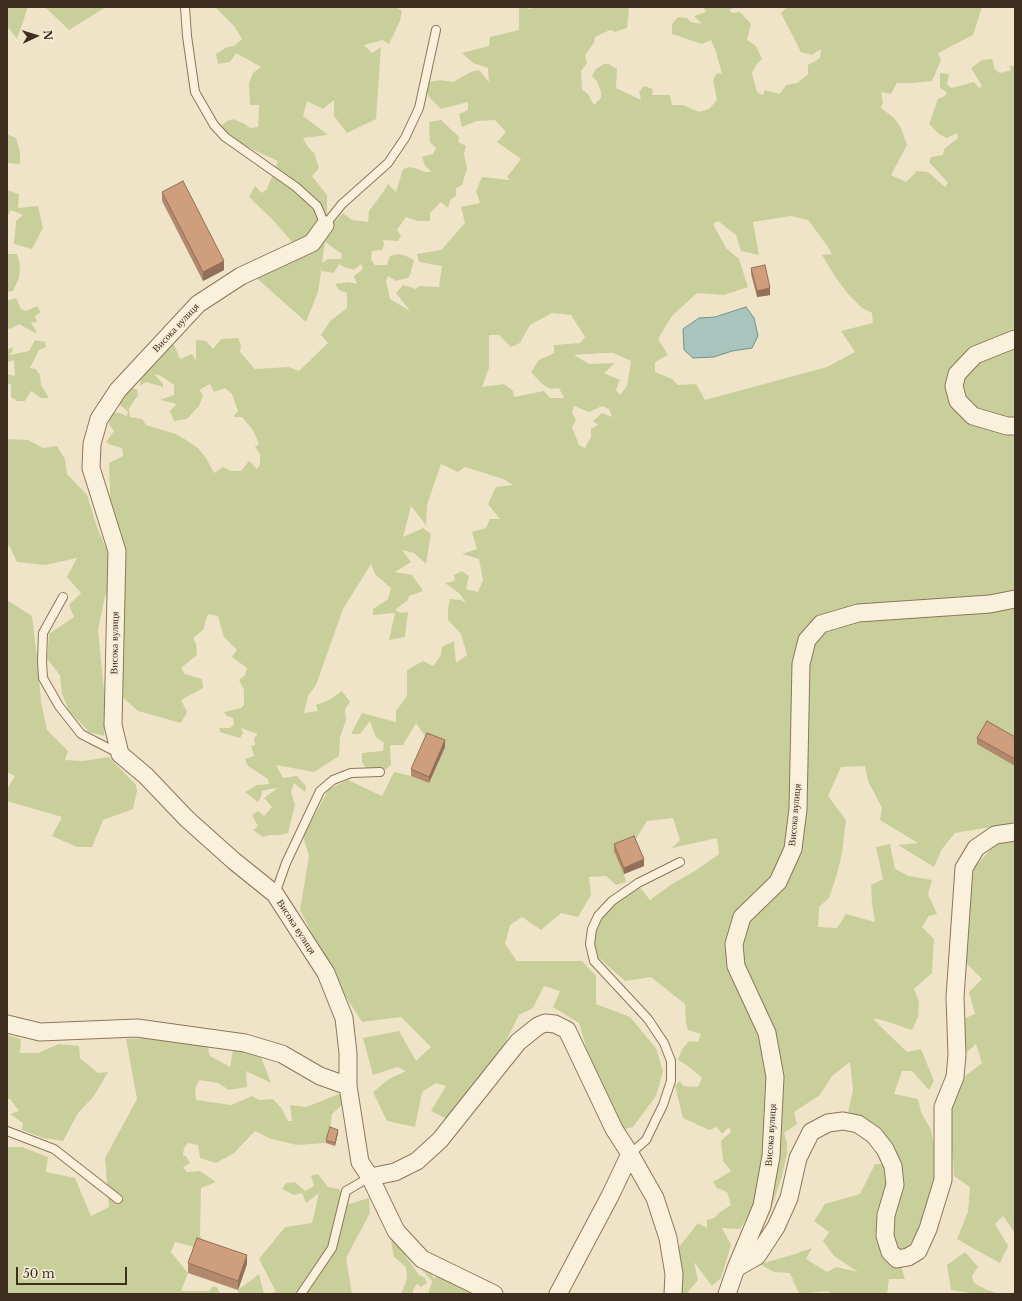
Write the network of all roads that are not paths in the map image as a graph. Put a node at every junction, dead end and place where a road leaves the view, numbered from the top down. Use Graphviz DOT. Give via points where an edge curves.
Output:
graph roads {
  1 [pos="185,7"];
  2 [pos="436,30"];
  3 [pos="325,225"];
  4 [pos="1015,339"];
  5 [pos="1015,426"];
  6 [pos="63,597"];
  7 [pos="1015,599"];
  8 [pos="120,754"];
  9 [pos="380,772"];
  10 [pos="1015,832"];
  11 [pos="680,862"];
  12 [pos="275,894"];
  13 [pos="7,1024"];
  14 [pos="348,1086"];
  15 [pos="7,1131"];
  16 [pos="630,1154"];
  17 [pos="370,1177"];
  18 [pos="118,1199"];
  19 [pos="736,1268"];
  20 [pos="302,1294"];
  21 [pos="494,1294"];
  22 [pos="558,1294"];
  23 [pos="673,1294"];
  24 [pos="727,1294"];
  1 -- 3 [label="lane" via="195,92 214,125 225,138 296,187 317,206"];
  2 -- 3 [label="lane" via="419,108 405,138 388,163 342,204"];
  3 -- 8 [label="street, Висока вулиця" via="312,243 241,276 198,304 118,390 99,419 92,444 91,468 117,551 113,725"];
  4 -- 5 [label="street" via="975,355 957,374 954,386 958,401 973,416"];
  6 -- 8 [label="lane" via="43,633 43,678 59,706 81,734"];
  7 -- 19 [label="street, Висока вулиця" via="990,604 858,612 821,624 807,640 801,664 798,809 793,849 778,882 742,917 734,944 736,966 767,1033 775,1077 771,1156 762,1206"];
  8 -- 12 [label="street, Висока вулиця" via="228,856"];
  9 -- 12 [label="lane" via="351,773 333,780 320,791 286,863"];
  10 -- 19 [label="street" via="995,834 976,848 964,868 955,997 957,1055 955,1077 943,1107 943,1180 928,1229 918,1251 908,1257 897,1259 890,1252 885,1236 886,1215 895,1185 893,1166 886,1148 874,1135 858,1124 843,1121 828,1123 811,1132 798,1158 789,1198 776,1227 757,1256"];
  11 -- 16 [label="lane" via="638,883 612,901 598,916 592,929 590,944 594,961 648,1018 664,1043 671,1061 670,1081 663,1105 646,1140"];
  12 -- 14 [label="street, Висока вулиця" via="326,973 344,1018"];
  13 -- 14 [label="street" via="40,1032 137,1028 245,1042 282,1054 320,1076"];
  14 -- 17 [label="street, Висока вулиця" via="360,1162"];
  15 -- 18 [label="lane" via="54,1149"];
  16 -- 17 [label="street" via="614,1129 567,1030 555,1024 545,1023 518,1042 440,1140 418,1161 395,1172"];
  16 -- 22 [label="street"];
  16 -- 23 [label="street" via="655,1198 668,1238 674,1274"];
  17 -- 20 [label="lane" via="346,1191 332,1248"];
  17 -- 21 [label="street, Висока вулиця" via="396,1231 422,1259"];
  19 -- 24 [label="street, Висока вулиця"];
}
